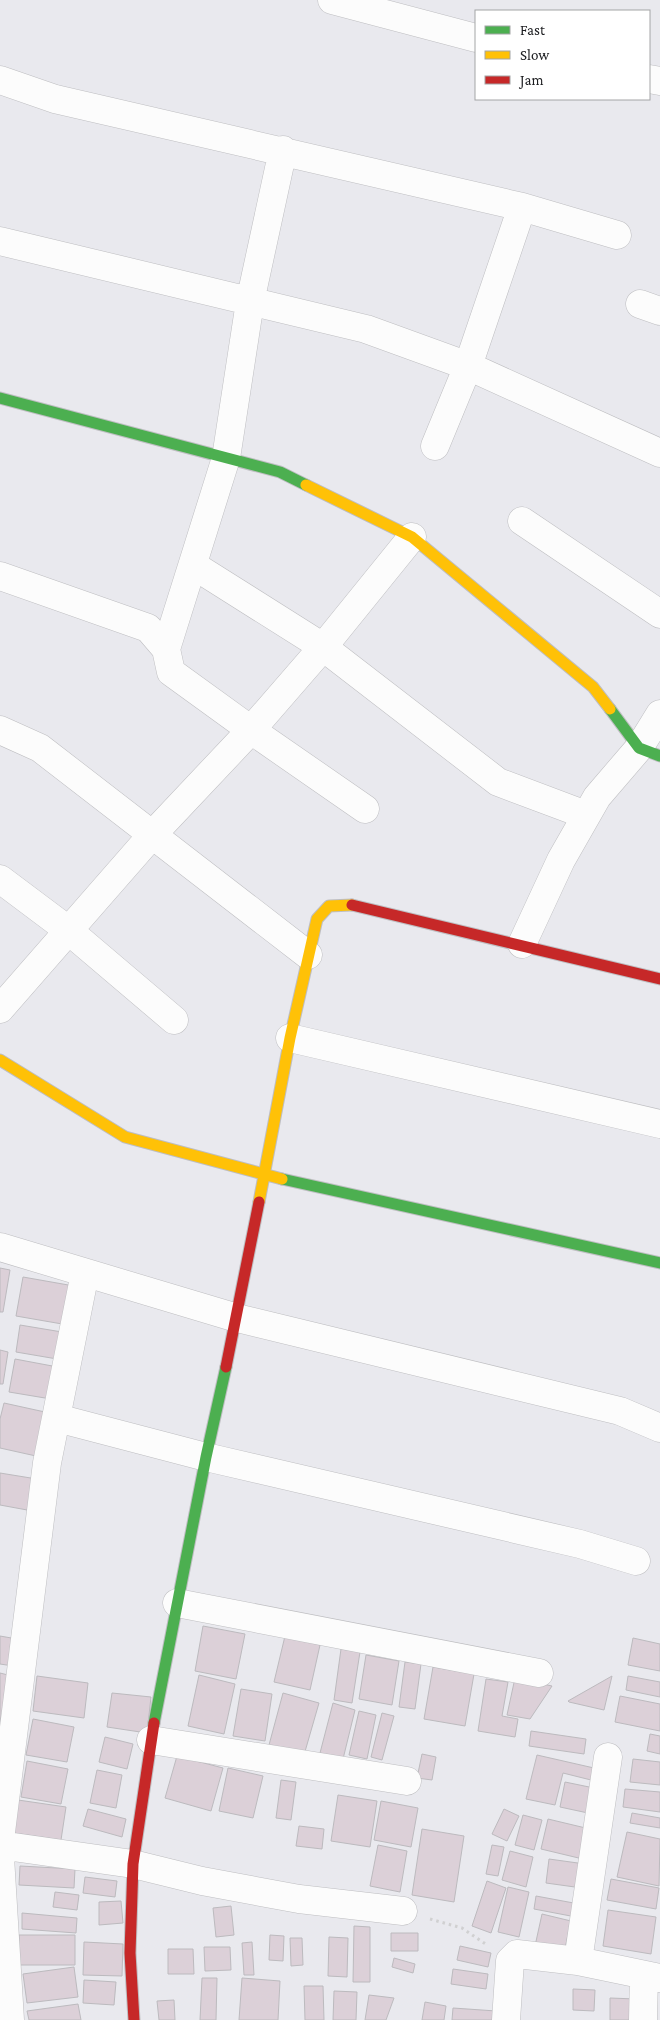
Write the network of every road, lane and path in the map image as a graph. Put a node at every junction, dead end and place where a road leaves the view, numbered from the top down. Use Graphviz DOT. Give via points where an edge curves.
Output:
graph roads {
  1 [pos="332,0"];
  2 [pos="475,38"];
  3 [pos="0,80"];
  4 [pos="283,150"];
  5 [pos="522,207"];
  6 [pos="617,235"];
  7 [pos="0,241"];
  8 [pos="250,302"];
  9 [pos="468,366"];
  10 [pos="0,398"];
  11 [pos="435,446"];
  12 [pos="660,453"];
  13 [pos="226,458"];
  14 [pos="522,521"];
  15 [pos="412,537"];
  16 [pos="192,565"];
  17 [pos="0,576"];
  18 [pos="660,614"];
  19 [pos="323,647"];
  20 [pos="166,649"];
  21 [pos="660,714"];
  22 [pos="0,730"];
  23 [pos="251,730"];
  24 [pos="650,752"];
  25 [pos="365,809"];
  26 [pos="586,815"];
  27 [pos="152,835"];
  28 [pos="0,879"];
  29 [pos="68,930"];
  30 [pos="522,944"];
  31 [pos="308,955"];
  32 [pos="660,979"];
  33 [pos="0,1009"];
  34 [pos="174,1020"];
  35 [pos="290,1038"];
  36 [pos="0,1060"];
  37 [pos="660,1124"];
  38 [pos="263,1175"];
  39 [pos="0,1247"];
  40 [pos="660,1264"];
  41 [pos="85,1273"];
  42 [pos="237,1318"];
  43 [pos="57,1418"];
  44 [pos="660,1428"];
  45 [pos="206,1457"];
  46 [pos="636,1561"];
  47 [pos="177,1603"];
  48 [pos="539,1672"];
  49 [pos="151,1740"];
  50 [pos="608,1757"];
  51 [pos="407,1781"];
  52 [pos="0,1840"];
  53 [pos="0,1845"];
  54 [pos="0,1857"];
  55 [pos="133,1864"];
  56 [pos="403,1911"];
  57 [pos="510,1961"];
  58 [pos="578,1961"];
  59 [pos="652,1976"];
  60 [pos="10,2020"];
  61 [pos="134,2020"];
  62 [pos="506,2020"];
  63 [pos="643,2020"];
  1 -- 2 [label="street"];
  3 -- 4 [label="street" via="55,99"];
  4 -- 5 [label="street"];
  4 -- 8 [label="street"];
  5 -- 6 [label="street"];
  5 -- 9 [label="street"];
  7 -- 8 [label="street"];
  8 -- 9 [label="street" via="366,329"];
  8 -- 13 [label="street"];
  9 -- 11 [label="street"];
  9 -- 12 [label="street"];
  10 -- 13 [label="street"];
  13 -- 15 [label="street" via="280,472"];
  13 -- 16 [label="street"];
  14 -- 18 [label="street"];
  15 -- 19 [label="street"];
  15 -- 24 [label="street" via="593,686"];
  16 -- 19 [label="street"];
  16 -- 20 [label="street"];
  17 -- 20 [label="street" via="148,628"];
  19 -- 23 [label="street"];
  19 -- 26 [label="street" via="498,782"];
  20 -- 23 [label="street" via="171,672"];
  21 -- 24 [label="street"];
  22 -- 27 [label="street" via="40,748"];
  23 -- 25 [label="street"];
  23 -- 27 [label="street"];
  24 -- 26 [label="street" via="597,797"];
  26 -- 30 [label="street"];
  27 -- 29 [label="street"];
  27 -- 31 [label="street"];
  28 -- 29 [label="street"];
  29 -- 33 [label="street"];
  29 -- 34 [label="street"];
  30 -- 31 [label="street" via="349,904 329,906 317,919"];
  30 -- 32 [label="street"];
  31 -- 35 [label="street"];
  35 -- 37 [label="street"];
  35 -- 38 [label="street"];
  36 -- 38 [label="street" via="125,1138"];
  38 -- 40 [label="street" via="622,1252"];
  38 -- 42 [label="street"];
  39 -- 41 [label="street"];
  41 -- 42 [label="street"];
  41 -- 43 [label="street"];
  42 -- 44 [label="street" via="620,1411"];
  42 -- 45 [label="street"];
  43 -- 45 [label="street"];
  43 -- 52 [label="street" via="47,1463"];
  45 -- 46 [label="street" via="580,1544"];
  45 -- 47 [label="street"];
  47 -- 48 [label="street"];
  47 -- 49 [label="street"];
  49 -- 51 [label="street"];
  49 -- 55 [label="street"];
  50 -- 58 [label="street"];
  53 -- 55 [label="street"];
  54 -- 60 [label="street"];
  55 -- 56 [label="street" via="202,1882"];
  55 -- 61 [label="street" via="130,1952"];
  56 -- 57 [label="path" via="462,1928"];
  57 -- 58 [label="street" via="517,1954"];
  57 -- 62 [label="street"];
  58 -- 59 [label="street"];
  59 -- 63 [label="street"];
}
